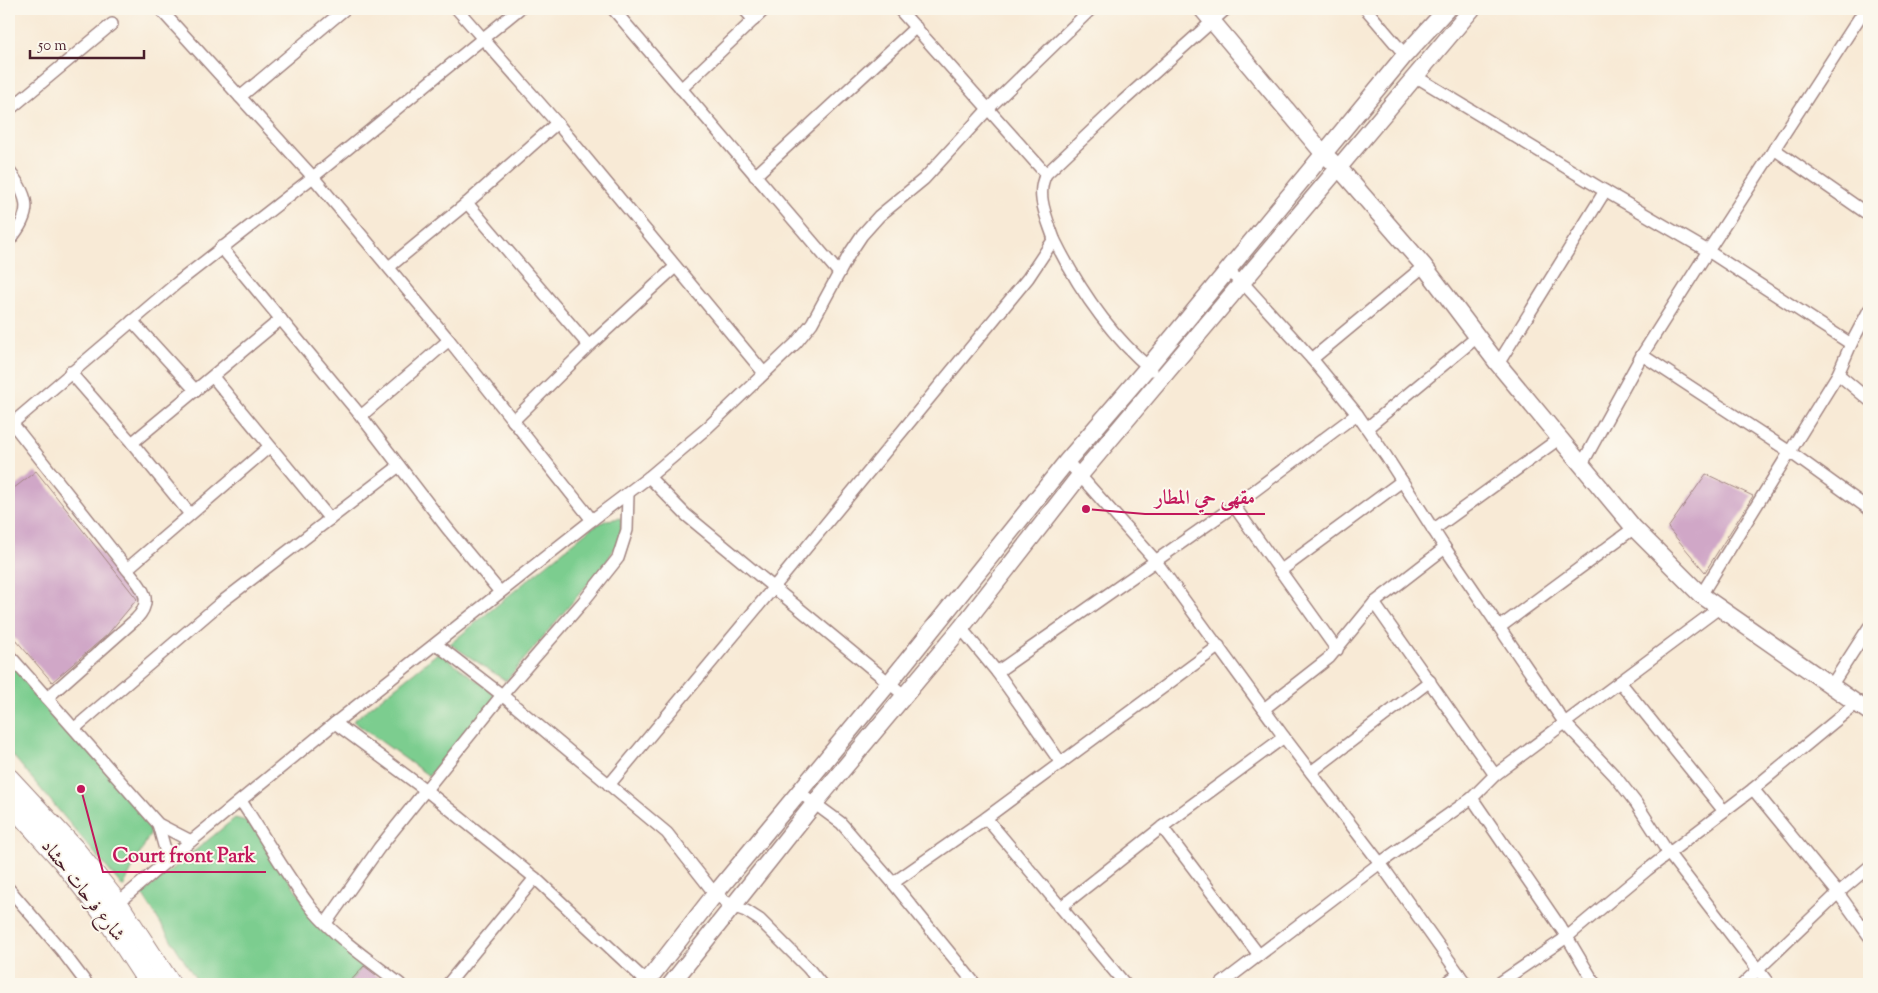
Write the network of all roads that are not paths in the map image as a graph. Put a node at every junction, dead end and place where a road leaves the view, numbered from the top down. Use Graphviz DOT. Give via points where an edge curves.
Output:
graph roads {
  1 [pos="160,9"];
  2 [pos="345,9"];
  3 [pos="458,9"];
  4 [pos="519,9"];
  5 [pos="613,9"];
  6 [pos="744,9"];
  7 [pos="766,9"];
  8 [pos="899,9"];
  9 [pos="1091,9"];
  10 [pos="1226,9"];
  11 [pos="1366,9"];
  12 [pos="1472,9"];
  13 [pos="1865,9"];
  14 [pos="1444,12"];
  15 [pos="1207,15"];
  16 [pos="754,20"];
  17 [pos="112,24"];
  18 [pos="1457,26"];
  19 [pos="916,27"];
  20 [pos="483,38"];
  21 [pos="1404,55"];
  22 [pos="1415,76"];
  23 [pos="681,89"];
  24 [pos="240,97"];
  25 [pos="989,108"];
  26 [pos="9,110"];
  27 [pos="557,123"];
  28 [pos="1774,149"];
  29 [pos="1323,153"];
  30 [pos="1339,168"];
  31 [pos="9,171"];
  32 [pos="1046,174"];
  33 [pos="755,176"];
  34 [pos="313,177"];
  35 [pos="1605,190"];
  36 [pos="467,202"];
  37 [pos="1869,215"];
  38 [pos="1054,239"];
  39 [pos="9,241"];
  40 [pos="221,247"];
  41 [pos="1708,251"];
  42 [pos="1424,266"];
  43 [pos="389,267"];
  44 [pos="675,267"];
  45 [pos="1226,271"];
  46 [pos="839,273"];
  47 [pos="1243,282"];
  48 [pos="1869,310"];
  49 [pos="281,319"];
  50 [pos="132,321"];
  51 [pos="1477,337"];
  52 [pos="449,340"];
  53 [pos="1851,344"];
  54 [pos="589,346"];
  55 [pos="1642,356"];
  56 [pos="1312,359"];
  57 [pos="1498,364"];
  58 [pos="1148,366"];
  59 [pos="70,372"];
  60 [pos="764,373"];
  61 [pos="1838,374"];
  62 [pos="213,376"];
  63 [pos="1161,378"];
  64 [pos="196,391"];
  65 [pos="1869,400"];
  66 [pos="1357,414"];
  67 [pos="361,416"];
  68 [pos="513,421"];
  69 [pos="10,424"];
  70 [pos="1367,428"];
  71 [pos="1560,438"];
  72 [pos="132,444"];
  73 [pos="269,446"];
  74 [pos="1790,452"];
  75 [pos="1067,461"];
  76 [pos="1582,464"];
  77 [pos="399,466"];
  78 [pos="1080,474"];
  79 [pos="649,478"];
  80 [pos="1402,481"];
  81 [pos="628,494"];
  82 [pos="1234,506"];
  83 [pos="1869,509"];
  84 [pos="190,514"];
  85 [pos="330,519"];
  86 [pos="592,520"];
  87 [pos="1634,528"];
  88 [pos="1433,530"];
  89 [pos="1445,548"];
  90 [pos="1155,560"];
  91 [pos="127,569"];
  92 [pos="1280,571"];
  93 [pos="774,587"];
  94 [pos="500,592"];
  95 [pos="1701,595"];
  96 [pos="1374,603"];
  97 [pos="1719,608"];
  98 [pos="1500,627"];
  99 [pos="1869,627"];
  100 [pos="961,628"];
  101 [pos="436,644"];
  102 [pos="1219,646"];
  103 [pos="1337,650"];
  104 [pos="9,655"];
  105 [pos="997,672"];
  106 [pos="1430,681"];
  107 [pos="1620,682"];
  108 [pos="889,683"];
  109 [pos="1831,686"];
  110 [pos="502,695"];
  111 [pos="905,696"];
  112 [pos="47,698"];
  113 [pos="1863,708"];
  114 [pos="1264,709"];
  115 [pos="1564,722"];
  116 [pos="335,723"];
  117 [pos="75,728"];
  118 [pos="1284,737"];
  119 [pos="1061,763"];
  120 [pos="1311,772"];
  121 [pos="1495,775"];
  122 [pos="9,778"];
  123 [pos="609,785"];
  124 [pos="1752,789"];
  125 [pos="427,791"];
  126 [pos="799,792"];
  127 [pos="1472,798"];
  128 [pos="241,801"];
  129 [pos="9,802"];
  130 [pos="814,804"];
  131 [pos="1724,811"];
  132 [pos="986,818"];
  133 [pos="158,824"];
  134 [pos="1162,827"];
  135 [pos="192,841"];
  136 [pos="1669,854"];
  137 [pos="69,855"];
  138 [pos="168,860"];
  139 [pos="1380,863"];
  140 [pos="1869,867"];
  141 [pos="535,878"];
  142 [pos="892,883"];
  143 [pos="9,889"];
  144 [pos="1838,893"];
  145 [pos="716,894"];
  146 [pos="732,906"];
  147 [pos="1061,907"];
  148 [pos="111,909"];
  149 [pos="326,923"];
  150 [pos="1869,936"];
  151 [pos="1567,937"];
  152 [pos="1259,955"];
  153 [pos="1758,971"];
  154 [pos="1459,974"];
  155 [pos="87,984"];
  156 [pos="149,984"];
  157 [pos="171,984"];
  158 [pos="400,984"];
  159 [pos="448,984"];
  160 [pos="647,984"];
  161 [pos="671,984"];
  162 [pos="821,984"];
  163 [pos="975,984"];
  164 [pos="1125,984"];
  165 [pos="1221,984"];
  166 [pos="1445,984"];
  167 [pos="1466,984"];
  168 [pos="1498,984"];
  169 [pos="1595,984"];
  170 [pos="1743,984"];
  171 [pos="1769,984"];
  1 -- 24 [label="street"];
  2 -- 24 [label="street"];
  3 -- 20 [label="street"];
  4 -- 20 [label="street"];
  5 -- 23 [label="street"];
  6 -- 16 [label="street"];
  7 -- 16 [label="street"];
  8 -- 19 [label="street"];
  9 -- 25 [label="street"];
  10 -- 15 [label="street"];
  11 -- 21 [label="street"];
  12 -- 18 [label="street"];
  13 -- 28 [label="street"];
  14 -- 18 [label="street"];
  14 -- 21 [label="street"];
  15 -- 29 [label="street"];
  15 -- 32 [label="street"];
  16 -- 23 [label="street"];
  17 -- 26 [label="street"];
  18 -- 22 [label="street"];
  19 -- 25 [label="street"];
  19 -- 33 [label="street"];
  20 -- 27 [label="street"];
  20 -- 34 [label="street"];
  21 -- 29 [label="street"];
  22 -- 30 [label="street"];
  22 -- 35 [label="street"];
  23 -- 33 [label="street"];
  24 -- 34 [label="street"];
  25 -- 32 [label="street"];
  25 -- 46 [label="street" via="924,179 873,222"];
  27 -- 36 [label="street"];
  27 -- 44 [label="street"];
  28 -- 37 [label="street"];
  28 -- 41 [label="street"];
  29 -- 30 [label="street"];
  29 -- 45 [label="street"];
  30 -- 42 [label="street"];
  30 -- 47 [label="street"];
  31 -- 39 [label="street" via="26,201 26,216"];
  32 -- 38 [label="street" via="1041,183 1041,201"];
  33 -- 46 [label="street"];
  34 -- 40 [label="street"];
  34 -- 43 [label="street"];
  35 -- 41 [label="street"];
  35 -- 57 [label="street"];
  36 -- 43 [label="street"];
  36 -- 54 [label="street"];
  38 -- 58 [label="street" via="1077,284 1120,341"];
  38 -- 93 [label="street" via="1028,278"];
  40 -- 49 [label="street"];
  40 -- 50 [label="street"];
  41 -- 53 [label="street"];
  41 -- 55 [label="street"];
  42 -- 51 [label="street"];
  42 -- 56 [label="street"];
  43 -- 52 [label="street"];
  44 -- 54 [label="street"];
  44 -- 60 [label="street"];
  45 -- 47 [label="street"];
  45 -- 58 [label="street"];
  46 -- 60 [label="street" via="812,323"];
  47 -- 56 [label="street"];
  47 -- 63 [label="street"];
  48 -- 53 [label="street"];
  49 -- 62 [label="street"];
  49 -- 67 [label="street"];
  50 -- 59 [label="street"];
  50 -- 64 [label="street"];
  51 -- 57 [label="street"];
  51 -- 70 [label="street"];
  52 -- 67 [label="street"];
  52 -- 68 [label="street"];
  53 -- 61 [label="street"];
  54 -- 68 [label="street"];
  55 -- 74 [label="street"];
  55 -- 76 [label="street"];
  56 -- 66 [label="street"];
  57 -- 71 [label="street"];
  58 -- 63 [label="street"];
  58 -- 75 [label="street"];
  59 -- 69 [label="street"];
  59 -- 72 [label="street"];
  60 -- 79 [label="street"];
  61 -- 65 [label="street"];
  61 -- 74 [label="street"];
  62 -- 64 [label="street"];
  62 -- 73 [label="street"];
  63 -- 78 [label="street"];
  64 -- 72 [label="street"];
  66 -- 70 [label="street"];
  66 -- 82 [label="street"];
  67 -- 77 [label="street"];
  68 -- 86 [label="street"];
  69 -- 91 [label="street"];
  70 -- 80 [label="street"];
  71 -- 76 [label="street"];
  71 -- 88 [label="street"];
  72 -- 84 [label="street"];
  73 -- 84 [label="street"];
  73 -- 85 [label="street"];
  74 -- 83 [label="street"];
  74 -- 95 [label="street"];
  75 -- 78 [label="street"];
  75 -- 108 [label="street"];
  76 -- 87 [label="street"];
  77 -- 85 [label="street"];
  77 -- 94 [label="street"];
  78 -- 90 [label="street"];
  78 -- 100 [label="street"];
  79 -- 81 [label="street"];
  79 -- 93 [label="street" via="686,515"];
  80 -- 88 [label="street"];
  80 -- 92 [label="street"];
  81 -- 86 [label="street"];
  81 -- 110 [label="street" via="627,530 618,558"];
  82 -- 90 [label="street"];
  82 -- 92 [label="street"];
  84 -- 91 [label="street"];
  85 -- 117 [label="street" via="223,601"];
  86 -- 94 [label="street"];
  87 -- 95 [label="street"];
  87 -- 98 [label="street"];
  88 -- 89 [label="street"];
  89 -- 96 [label="street"];
  89 -- 98 [label="street"];
  90 -- 102 [label="street"];
  90 -- 105 [label="street"];
  91 -- 112 [label="street" via="144,592 146,600 141,615"];
  92 -- 103 [label="street"];
  93 -- 108 [label="street"];
  93 -- 123 [label="street"];
  94 -- 101 [label="street"];
  95 -- 97 [label="street"];
  96 -- 103 [label="street"];
  96 -- 106 [label="street"];
  97 -- 107 [label="street"];
  97 -- 109 [label="street"];
  98 -- 115 [label="street"];
  99 -- 109 [label="street"];
  100 -- 105 [label="street"];
  100 -- 111 [label="street"];
  101 -- 110 [label="street"];
  101 -- 116 [label="street"];
  102 -- 114 [label="street"];
  102 -- 119 [label="street"];
  103 -- 114 [label="street"];
  104 -- 112 [label="street"];
  105 -- 119 [label="street"];
  106 -- 120 [label="street"];
  106 -- 121 [label="street"];
  107 -- 115 [label="street"];
  107 -- 131 [label="street"];
  108 -- 111 [label="street"];
  108 -- 126 [label="street"];
  109 -- 113 [label="street"];
  110 -- 123 [label="street"];
  110 -- 125 [label="street"];
  111 -- 130 [label="street"];
  112 -- 117 [label="street"];
  113 -- 124 [label="street"];
  114 -- 118 [label="street"];
  115 -- 121 [label="street"];
  115 -- 136 [label="street" via="1615,776"];
  116 -- 125 [label="street"];
  116 -- 128 [label="street"];
  117 -- 133 [label="street"];
  118 -- 120 [label="street"];
  118 -- 134 [label="street"];
  119 -- 132 [label="street"];
  120 -- 139 [label="street"];
  121 -- 127 [label="street"];
  122 -- 137 [label="main road, شارع فرحات حشاد"];
  123 -- 145 [label="street" via="668,833"];
  124 -- 131 [label="street"];
  124 -- 144 [label="street"];
  125 -- 141 [label="street"];
  125 -- 149 [label="street" via="379,848"];
  126 -- 130 [label="street"];
  126 -- 145 [label="street"];
  127 -- 139 [label="street"];
  127 -- 151 [label="street"];
  128 -- 135 [label="street"];
  128 -- 149 [label="street" via="294,883"];
  129 -- 137 [label="main road, شارع فرحات حشاد"];
  130 -- 142 [label="street" via="841,823"];
  130 -- 146 [label="street"];
  131 -- 136 [label="street"];
  132 -- 142 [label="street"];
  132 -- 147 [label="street"];
  133 -- 135 [label="street"];
  133 -- 138 [label="street"];
  134 -- 147 [label="street"];
  134 -- 152 [label="street"];
  135 -- 138 [label="street"];
  136 -- 151 [label="street"];
  136 -- 153 [label="street"];
  137 -- 148 [label="main road, شارع فرحات حشاد"];
  138 -- 148 [label="street"];
  139 -- 152 [label="street"];
  139 -- 154 [label="street"];
  140 -- 144 [label="street"];
  141 -- 159 [label="street"];
  141 -- 160 [label="street"];
  142 -- 163 [label="street"];
  143 -- 155 [label="street"];
  144 -- 150 [label="street"];
  144 -- 153 [label="street"];
  145 -- 146 [label="street"];
  145 -- 160 [label="street"];
  146 -- 161 [label="street"];
  146 -- 162 [label="street" via="760,920"];
  147 -- 164 [label="street"];
  148 -- 156 [label="main road, شارع فرحات حشاد"];
  148 -- 157 [label="main road, شارع فرحات حشاد"];
  149 -- 158 [label="street"];
  151 -- 168 [label="street"];
  151 -- 169 [label="street"];
  152 -- 165 [label="street"];
  153 -- 170 [label="street"];
  153 -- 171 [label="street"];
  154 -- 166 [label="street"];
  154 -- 167 [label="street"];
}
